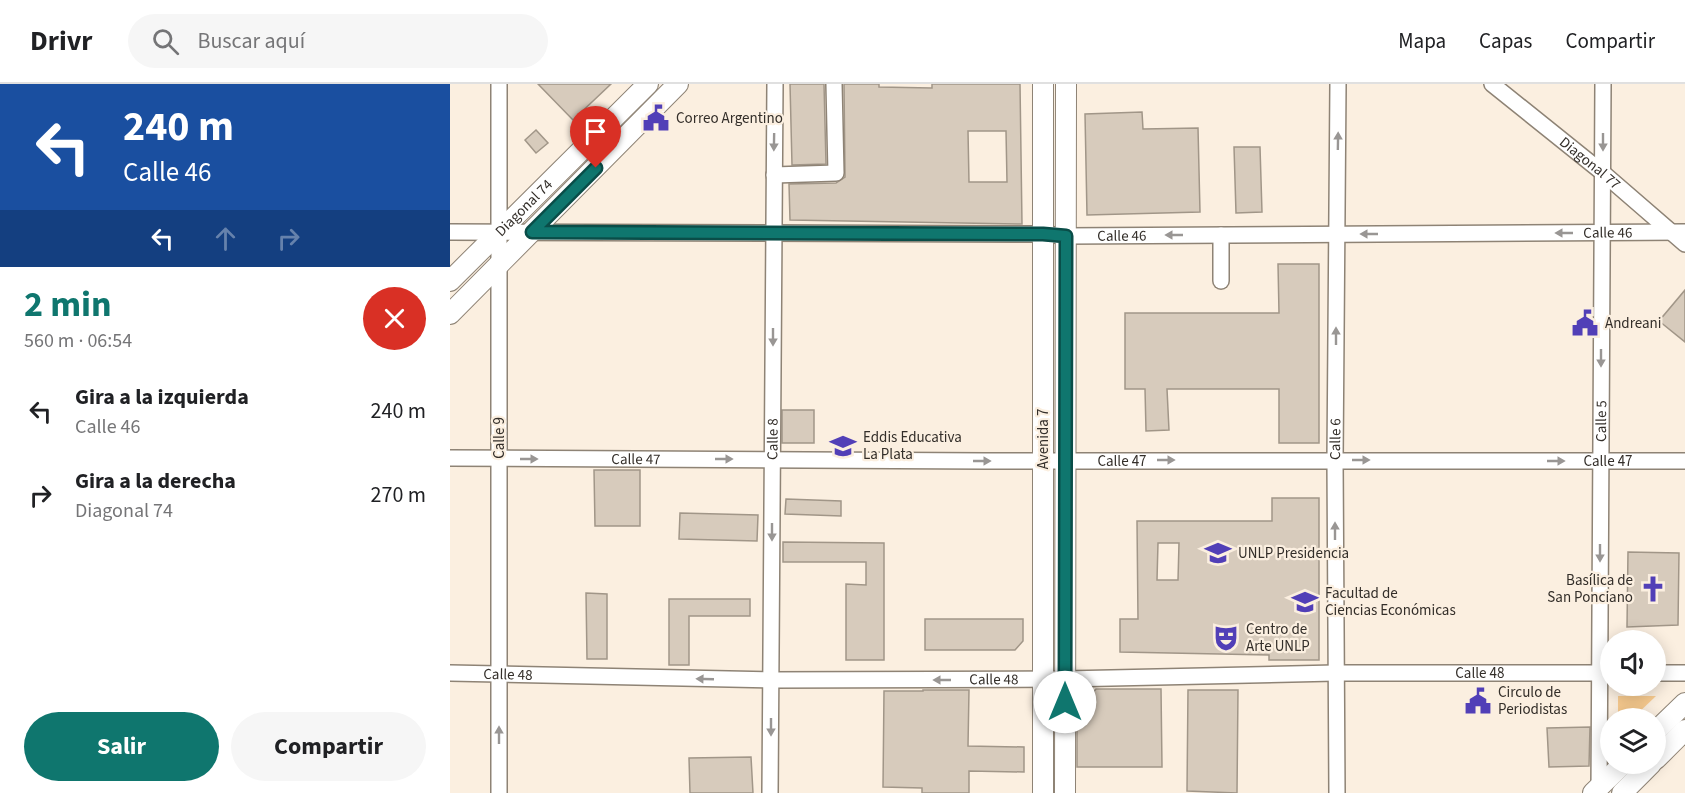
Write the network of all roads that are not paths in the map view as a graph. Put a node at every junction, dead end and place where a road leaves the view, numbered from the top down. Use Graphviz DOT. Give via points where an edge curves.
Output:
graph roads {
  1 [pos="499,84"];
  2 [pos="648,84"];
  3 [pos="678,84"];
  4 [pos="775,84"];
  5 [pos="834,84"];
  6 [pos="1043,84"];
  7 [pos="1066,84"];
  8 [pos="1338,84"];
  9 [pos="1492,84"];
  10 [pos="1603,84"];
  11 [pos="1603,173"];
  12 [pos="774,175"];
  13 [pos="450,232"];
  14 [pos="499,232"];
  15 [pos="532,232"];
  16 [pos="1677,232"];
  17 [pos="773,233"];
  18 [pos="1602,233"];
  19 [pos="1043,234"];
  20 [pos="1337,234"];
  21 [pos="1221,235"];
  22 [pos="1066,236"];
  23 [pos="1685,244"];
  24 [pos="499,265"];
  25 [pos="450,281"];
  26 [pos="1221,281"];
  27 [pos="450,315"];
  28 [pos="450,458"];
  29 [pos="499,459"];
  30 [pos="772,459"];
  31 [pos="1042,460"];
  32 [pos="1065,460"];
  33 [pos="1335,460"];
  34 [pos="1601,461"];
  35 [pos="1685,461"];
  36 [pos="1604,630"];
  37 [pos="1600,672"];
  38 [pos="450,673"];
  39 [pos="499,673"];
  40 [pos="1335,673"];
  41 [pos="1666,673"];
  42 [pos="1685,674"];
  43 [pos="1065,679"];
  44 [pos="771,680"];
  45 [pos="1043,680"];
  46 [pos="1603,696"];
  47 [pos="1685,703"];
  48 [pos="1666,721"];
  49 [pos="1685,730"];
  50 [pos="1666,749"];
  51 [pos="1613,774"];
  52 [pos="1642,774"];
  53 [pos="1597,791"];
  54 [pos="499,793"];
  55 [pos="770,793"];
  56 [pos="1042,793"];
  57 [pos="1065,793"];
  58 [pos="1336,793"];
  59 [pos="1622,793"];
  1 -- 14 [label="street, Calle 9"];
  2 -- 14 [label="main road, Diagonal 74"];
  3 -- 15 [label="main road, Diagonal 74"];
  4 -- 12 [label="street, Calle 8, one-way"];
  5 -- 12 [label="street" via="836,173"];
  6 -- 19 [label="main road, Avenida 7"];
  7 -- 22 [label="main road, Avenida 7"];
  20 -- 8 [label="street, Calle 6, one-way"];
  9 -- 11 [label="street, Diagonal 77"];
  10 -- 11 [label="street, Calle 5, one-way"];
  11 -- 16 [label="street, Diagonal 77"];
  11 -- 18 [label="street, Calle 5"];
  12 -- 17 [label="street, Calle 8"];
  13 -- 14 [label="street, Calle 46"];
  14 -- 15 [label="street, Calle 46"];
  14 -- 24 [label="street, Calle 9"];
  14 -- 25 [label="main road, Diagonal 74"];
  15 -- 17 [label="street, Calle 46"];
  15 -- 24 [label="main road, Diagonal 74"];
  16 -- 18 [label="street, Calle 46"];
  16 -- 23 [label="street, Diagonal 77"];
  17 -- 19 [label="street, Calle 46"];
  17 -- 30 [label="street, Calle 8, one-way"];
  18 -- 20 [label="street, Calle 46, one-way"];
  18 -- 34 [label="street, Calle 5, one-way"];
  19 -- 22 [label="street, Calle 46"];
  19 -- 31 [label="main road, Avenida 7"];
  20 -- 21 [label="street, Calle 46"];
  33 -- 20 [label="street, Calle 6, one-way"];
  21 -- 22 [label="street, Calle 46, one-way"];
  21 -- 26 [label="street"];
  22 -- 32 [label="main road, Avenida 7"];
  24 -- 27 [label="main road, Diagonal 74"];
  24 -- 29 [label="street, Calle 9"];
  28 -- 29 [label="street, Calle 47"];
  29 -- 30 [label="street, Calle 47, one-way"];
  29 -- 39 [label="street, Calle 9"];
  30 -- 31 [label="street, Calle 47, one-way"];
  30 -- 44 [label="street, Calle 8, one-way"];
  31 -- 32 [label="street, Calle 47"];
  31 -- 45 [label="main road, Avenida 7"];
  32 -- 33 [label="street, Calle 47, one-way"];
  32 -- 43 [label="main road, Avenida 7"];
  33 -- 34 [label="street, Calle 47, one-way"];
  40 -- 33 [label="street, Calle 6, one-way"];
  34 -- 35 [label="street, Calle 47"];
  34 -- 36 [label="street, Calle 5, one-way"];
  37 -- 40 [label="street, Calle 48"];
  38 -- 39 [label="street, Calle 48"];
  44 -- 39 [label="street, Calle 48, one-way"];
  54 -- 39 [label="street, Calle 9, one-way"];
  40 -- 43 [label="street, Calle 48"];
  40 -- 58 [label="street, Calle 6"];
  41 -- 42 [label="street"];
  43 -- 45 [label="street, Calle 48"];
  43 -- 57 [label="main road, Avenida 7"];
  45 -- 44 [label="street, Calle 48, one-way"];
  44 -- 55 [label="street, Calle 8, one-way"];
  45 -- 56 [label="main road, Avenida 7"];
  46 -- 53 [label="street, Calle 5"];
  47 -- 48 [label="main road"];
  49 -- 50 [label="main road"];
  51 -- 53 [label="main road"];
  52 -- 59 [label="main road"];
}
